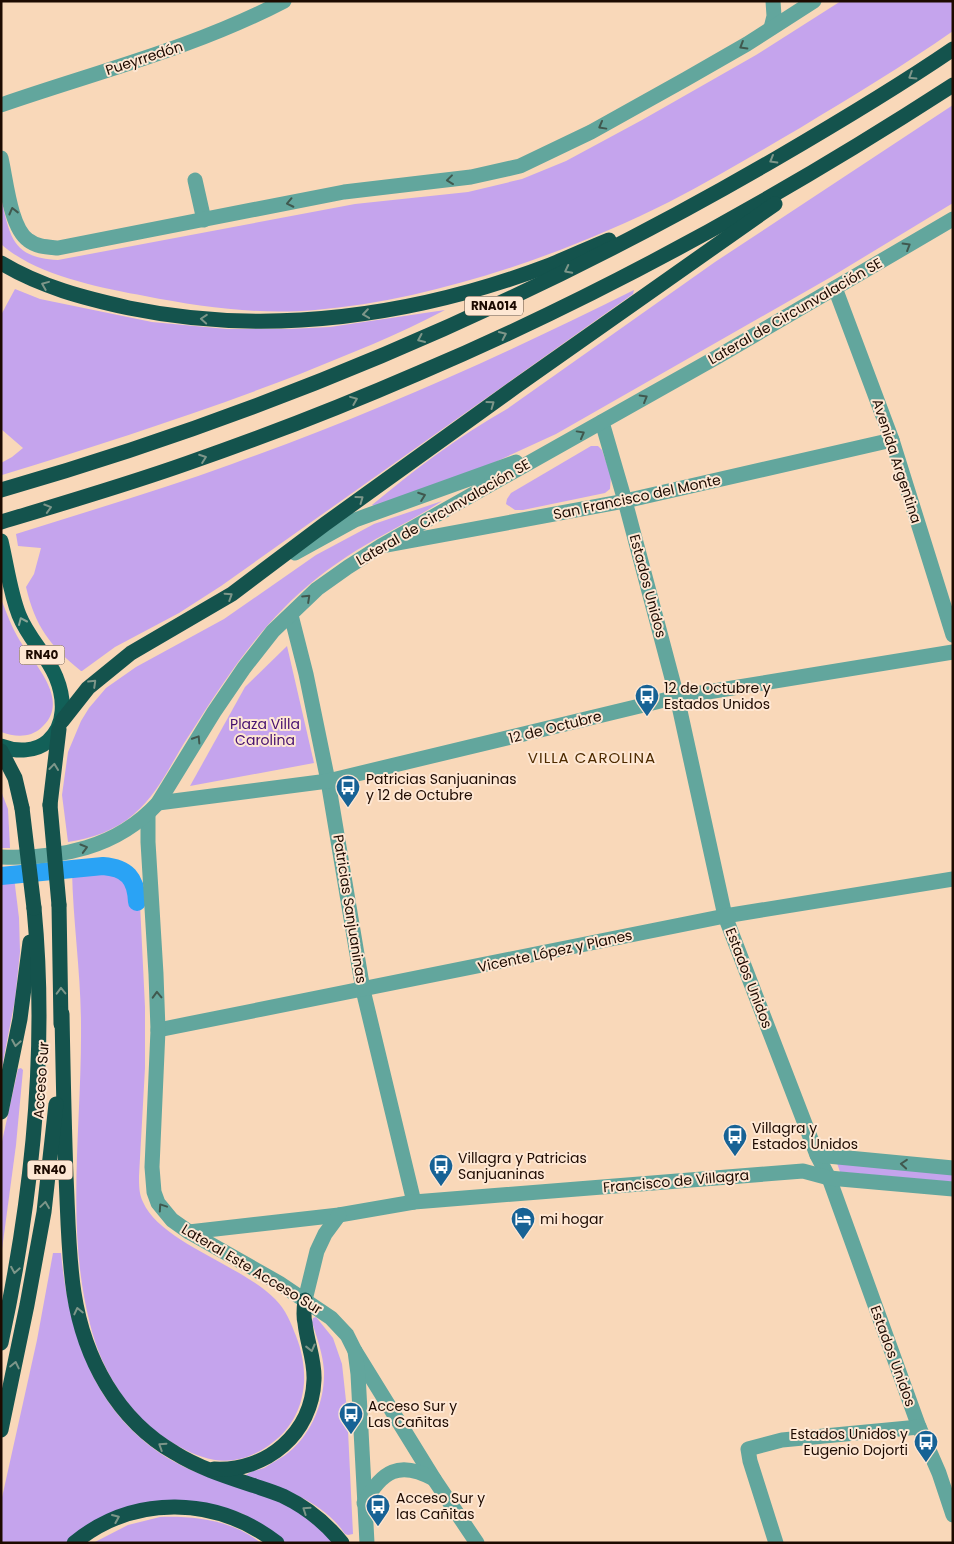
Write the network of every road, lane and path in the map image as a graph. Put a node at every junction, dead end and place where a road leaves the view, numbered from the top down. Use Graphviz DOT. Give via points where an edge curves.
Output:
graph roads {
  1 [pos="284,1"];
  2 [pos="773,1"];
  3 [pos="814,1"];
  4 [pos="772,28"];
  5 [pos="953,49"];
  6 [pos="953,85"];
  7 [pos="1,105"];
  8 [pos="858,145"];
  9 [pos="1,158"];
  10 [pos="195,180"];
  11 [pos="724,188"];
  12 [pos="953,219"];
  13 [pos="204,220"];
  14 [pos="1,263"];
  15 [pos="835,288"];
  16 [pos="602,422"];
  17 [pos="892,440"];
  18 [pos="553,450"];
  19 [pos="1,490"];
  20 [pos="626,501"];
  21 [pos="1,522"];
  22 [pos="1,541"];
  23 [pos="381,546"];
  24 [pos="253,579"];
  25 [pos="291,614"];
  26 [pos="953,635"];
  27 [pos="953,652"];
  28 [pos="677,697"];
  29 [pos="60,725"];
  30 [pos="1,746"];
  31 [pos="1,751"];
  32 [pos="328,781"];
  33 [pos="153,809"];
  34 [pos="1,857"];
  35 [pos="953,878"];
  36 [pos="34,908"];
  37 [pos="725,916"];
  38 [pos="363,990"];
  39 [pos="62,1014"];
  40 [pos="158,1030"];
  41 [pos="1,1112"];
  42 [pos="818,1155"];
  43 [pos="953,1168"];
  44 [pos="804,1171"];
  45 [pos="829,1178"];
  46 [pos="953,1189"];
  47 [pos="414,1202"];
  48 [pos="339,1215"];
  49 [pos="189,1232"];
  50 [pos="304,1300"];
  51 [pos="1,1344"];
  52 [pos="355,1351"];
  53 [pos="919,1428"];
  54 [pos="1,1430"];
  55 [pos="206,1468"];
  56 [pos="946,1472"];
  57 [pos="434,1479"];
  58 [pos="364,1503"];
  59 [pos="953,1515"];
  60 [pos="74,1543"];
  61 [pos="276,1543"];
  62 [pos="342,1543"];
  63 [pos="367,1543"];
  64 [pos="476,1543"];
  65 [pos="776,1543"];
  1 -- 7 [label="street, Pueyrredón" via="227,29 181,46"];
  2 -- 4 [label="street"];
  3 -- 4 [label="street"];
  4 -- 13 [label="street, one-way" via="686,80 520,166 471,178 344,192"];
  5 -- 11 [label="highway, RNA014, one-way" via="836,123"];
  6 -- 8 [label="highway, RNA014"];
  21 -- 8 [label="highway, RNA014, one-way" via="188,463 421,373 622,277"];
  24 -- 8 [label="highway, one-way" via="510,390"];
  13 -- 9 [label="street, one-way" via="68,248 41,247 21,234 17,226"];
  10 -- 13 [label="street"];
  11 -- 14 [label="highway, one-way" via="549,265 460,294 399,308 320,320 232,320 157,313 65,293"];
  11 -- 19 [label="highway, RNA014, one-way" via="550,279 366,364 192,429"];
  15 -- 12 [label="street, Lateral de Circunvalación SE, one-way"];
  16 -- 15 [label="street, Lateral de Circunvalación SE, one-way"];
  15 -- 17 [label="street, Avenida Argentina"];
  18 -- 16 [label="street, Lateral de Circunvalación SE, one-way"];
  16 -- 20 [label="street, Estados Unidos"];
  17 -- 20 [label="street, San Francisco del Monte"];
  17 -- 26 [label="street, Avenida Argentina"];
  18 -- 23 [label="street, Lateral de Circunvalación SE"];
  24 -- 18 [label="street, one-way" via="355,520"];
  20 -- 23 [label="street, San Francisco del Monte"];
  20 -- 28 [label="street, Estados Unidos"];
  29 -- 22 [label="highway, Acceso Sur / RN40, one-way" via="62,698 56,677 19,616"];
  25 -- 23 [label="street, Lateral de Circunvalación SE, one-way" via="317,589"];
  29 -- 24 [label="highway, one-way" via="88,688 115,664"];
  25 -- 32 [label="street, Patricias Sanjuaninas"];
  33 -- 25 [label="street, Lateral de Circunvalación SE, one-way" via="239,674"];
  27 -- 28 [label="street, 12 de Octubre"];
  28 -- 32 [label="street, 12 de Octubre"];
  28 -- 37 [label="street, Estados Unidos"];
  29 -- 30 [label="highway" via="45,744 34,748 20,750"];
  39 -- 29 [label="highway, Acceso Sur / RN40, one-way, bridge" via="59,906 50,805"];
  31 -- 36 [label="highway, Acceso Sur / RN40, bridge" via="15,778 22,808"];
  32 -- 33 [label="street, 12 de Octubre"];
  32 -- 38 [label="street, Patricias Sanjuaninas"];
  34 -- 33 [label="street, Lateral de Circunvalación SE, one-way" via="45,856 94,845 126,830"];
  40 -- 33 [label="street, Lateral Este Acceso Sur, one-way" via="148,855"];
  35 -- 37 [label="street, Vicente López y Planes"];
  36 -- 41 [label="highway, one-way" via="14,1054"];
  36 -- 51 [label="highway, Acceso Sur / RN40, one-way" via="40,997 35,1124 25,1216"];
  37 -- 38 [label="street, Vicente López y Planes"];
  37 -- 42 [label="street, Estados Unidos"];
  38 -- 40 [label="street, Vicente López y Planes"];
  38 -- 47 [label="street, Patricias Sanjuaninas"];
  54 -- 39 [label="highway, Acceso Sur / RN40, one-way" via="44,1212"];
  55 -- 39 [label="highway, one-way" via="156,1442 130,1418 104,1381 80,1322 68,1234"];
  49 -- 40 [label="street, Lateral Este Acceso Sur, one-way" via="172,1220 158,1203 154,1192 152,1167"];
  43 -- 42 [label="street, one-way"];
  42 -- 44 [label="street"];
  42 -- 45 [label="street, Estados Unidos"];
  44 -- 45 [label="street, Francisco de Villagra"];
  44 -- 47 [label="street, Francisco de Villagra"];
  45 -- 46 [label="street, Francisco de Villagra"];
  45 -- 53 [label="street, Estados Unidos"];
  47 -- 48 [label="street, Francisco de Villagra"];
  48 -- 49 [label="street, Francisco de Villagra"];
  48 -- 50 [label="street" via="317,1251"];
  49 -- 50 [label="street, Lateral Este Acceso Sur"];
  50 -- 52 [label="street, Lateral Este Acceso Sur" via="331,1318"];
  50 -- 55 [label="highway, one-way" via="304,1323 313,1358 314,1379 313,1395 302,1426 278,1451 263,1460 236,1468"];
  52 -- 57 [label="street"];
  52 -- 58 [label="street, Lateral Este Acceso Sur"];
  53 -- 56 [label="street, Estados Unidos"];
  53 -- 65 [label="street" via="782,1440 748,1449"];
  62 -- 55 [label="highway, one-way" via="324,1523 297,1503"];
  56 -- 59 [label="street, Estados Unidos"];
  57 -- 58 [label="street" via="414,1470 397,1471 380,1480"];
  57 -- 64 [label="street"];
  58 -- 63 [label="street, Lateral Este Acceso Sur"];
  60 -- 61 [label="highway, one-way" via="99,1526 129,1513 167,1506 219,1512 261,1531"];
}
